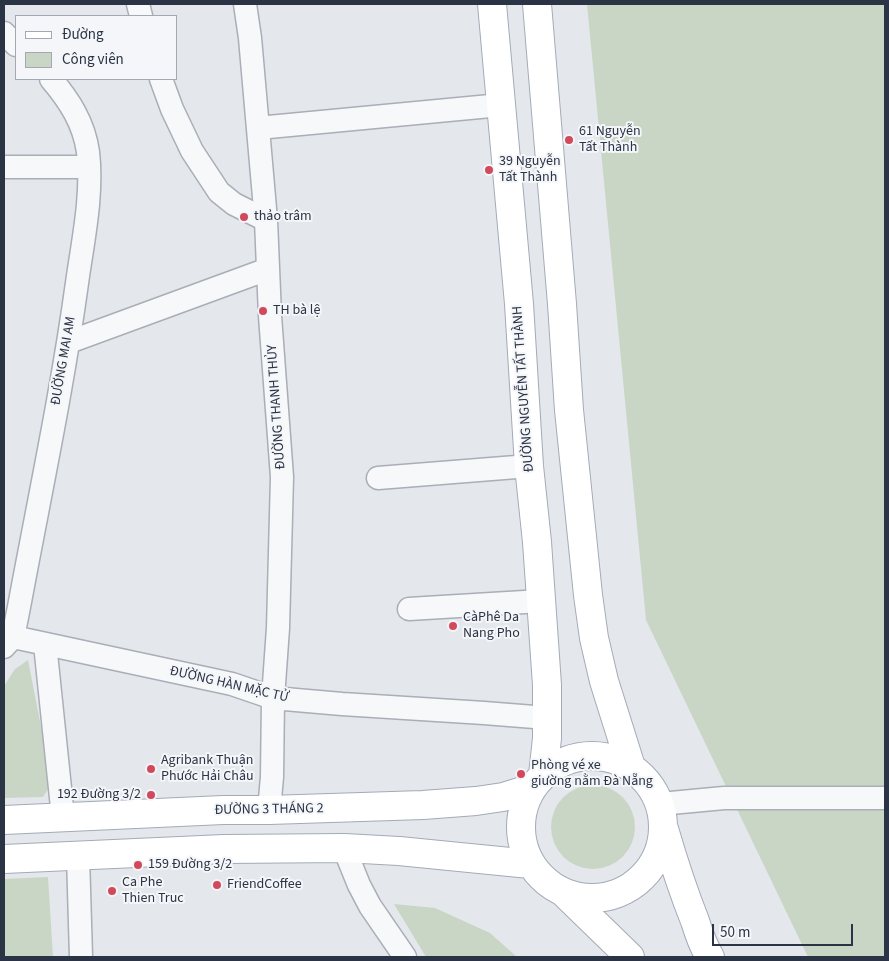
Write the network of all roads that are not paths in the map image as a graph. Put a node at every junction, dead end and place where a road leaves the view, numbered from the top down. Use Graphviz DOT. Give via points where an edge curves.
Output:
graph roads {
  1 [pos="245,4"];
  2 [pos="492,4"];
  3 [pos="537,4"];
  4 [pos="4,33"];
  5 [pos="15,44"];
  6 [pos="52,80"];
  7 [pos="161,80"];
  8 [pos="501,105"];
  9 [pos="258,128"];
  10 [pos="4,167"];
  11 [pos="89,167"];
  12 [pos="266,220"];
  13 [pos="268,269"];
  14 [pos="519,304"];
  15 [pos="562,304"];
  16 [pos="69,342"];
  17 [pos="529,466"];
  18 [pos="378,478"];
  19 [pos="541,601"];
  20 [pos="409,608"];
  21 [pos="7,640"];
  22 [pos="45,644"];
  23 [pos="272,698"];
  24 [pos="547,718"];
  25 [pos="631,767"];
  26 [pos="538,782"];
  27 [pos="885,798"];
  28 [pos="269,810"];
  29 [pos="662,815"];
  30 [pos="60,818"];
  31 [pos="4,820"];
  32 [pos="344,848"];
  33 [pos="68,856"];
  34 [pos="4,859"];
  35 [pos="530,864"];
  36 [pos="563,892"];
  37 [pos="82,957"];
  38 [pos="405,957"];
  39 [pos="630,957"];
  40 [pos="710,957"];
  1 -- 9 [label="street, ĐƯỜNG THANH THỦY"];
  2 -- 8 [label="main road, ĐƯỜNG NGUYỄN TẤT THÀNH"];
  3 -- 15 [label="main road"];
  4 -- 5 [label="street"];
  6 -- 11 [label="street, ĐƯỜNG MAI AM" via="80,122"];
  7 -- 12 [label="street" via="192,151 219,192 234,204"];
  8 -- 9 [label="street"];
  8 -- 14 [label="main road, ĐƯỜNG NGUYỄN TẤT THÀNH"];
  9 -- 12 [label="street, ĐƯỜNG THANH THỦY"];
  10 -- 11 [label="street"];
  11 -- 16 [label="street, ĐƯỜNG MAI AM" via="88,205"];
  12 -- 13 [label="street, ĐƯỜNG THANH THỦY"];
  13 -- 16 [label="street"];
  13 -- 23 [label="street, ĐƯỜNG THANH THỦY" via="282,477 278,628"];
  14 -- 15 [label="main road"];
  14 -- 17 [label="main road, ĐƯỜNG NGUYỄN TẤT THÀNH"];
  15 -- 25 [label="main road" via="569,410 594,638"];
  16 -- 21 [label="street, ĐƯỜNG MAI AM"];
  17 -- 18 [label="street"];
  17 -- 19 [label="main road, ĐƯỜNG NGUYỄN TẤT THÀNH"];
  19 -- 20 [label="street"];
  19 -- 24 [label="main road, ĐƯỜNG NGUYỄN TẤT THÀNH" via="548,685"];
  21 -- 22 [label="street, ĐƯỜNG HÀN MẶC TỬ"];
  22 -- 23 [label="street, ĐƯỜNG HÀN MẶC TỬ" via="232,684"];
  22 -- 30 [label="street"];
  23 -- 24 [label="street, ĐƯỜNG HÀN MẶC TỬ"];
  23 -- 28 [label="street, ĐƯỜNG THANH THỦY"];
  24 -- 26 [label="main road, ĐƯỜNG NGUYỄN TẤT THÀNH" via="547,738"];
  25 -- 26 [label="main road" via="614,759 576,757 559,764"];
  25 -- 29 [label="main road" via="653,790"];
  26 -- 28 [label="main road, ĐƯỜNG 3 THÁNG 2" via="503,797 468,802"];
  26 -- 35 [label="main road" via="524,807 521,826 523,846"];
  27 -- 29 [label="street" via="724,798"];
  28 -- 30 [label="main road, ĐƯỜNG 3 THÁNG 2"];
  29 -- 36 [label="main road" via="661,847 652,866 639,881 622,892 603,898 582,898"];
  29 -- 40 [label="main road" via="678,875"];
  30 -- 31 [label="main road, ĐƯỜNG 3 THÁNG 2"];
  32 -- 33 [label="main road"];
  32 -- 35 [label="main road"];
  32 -- 38 [label="street" via="370,906"];
  33 -- 34 [label="main road"];
  33 -- 37 [label="street"];
  35 -- 36 [label="main road" via="550,885"];
  36 -- 39 [label="main road"];
}
